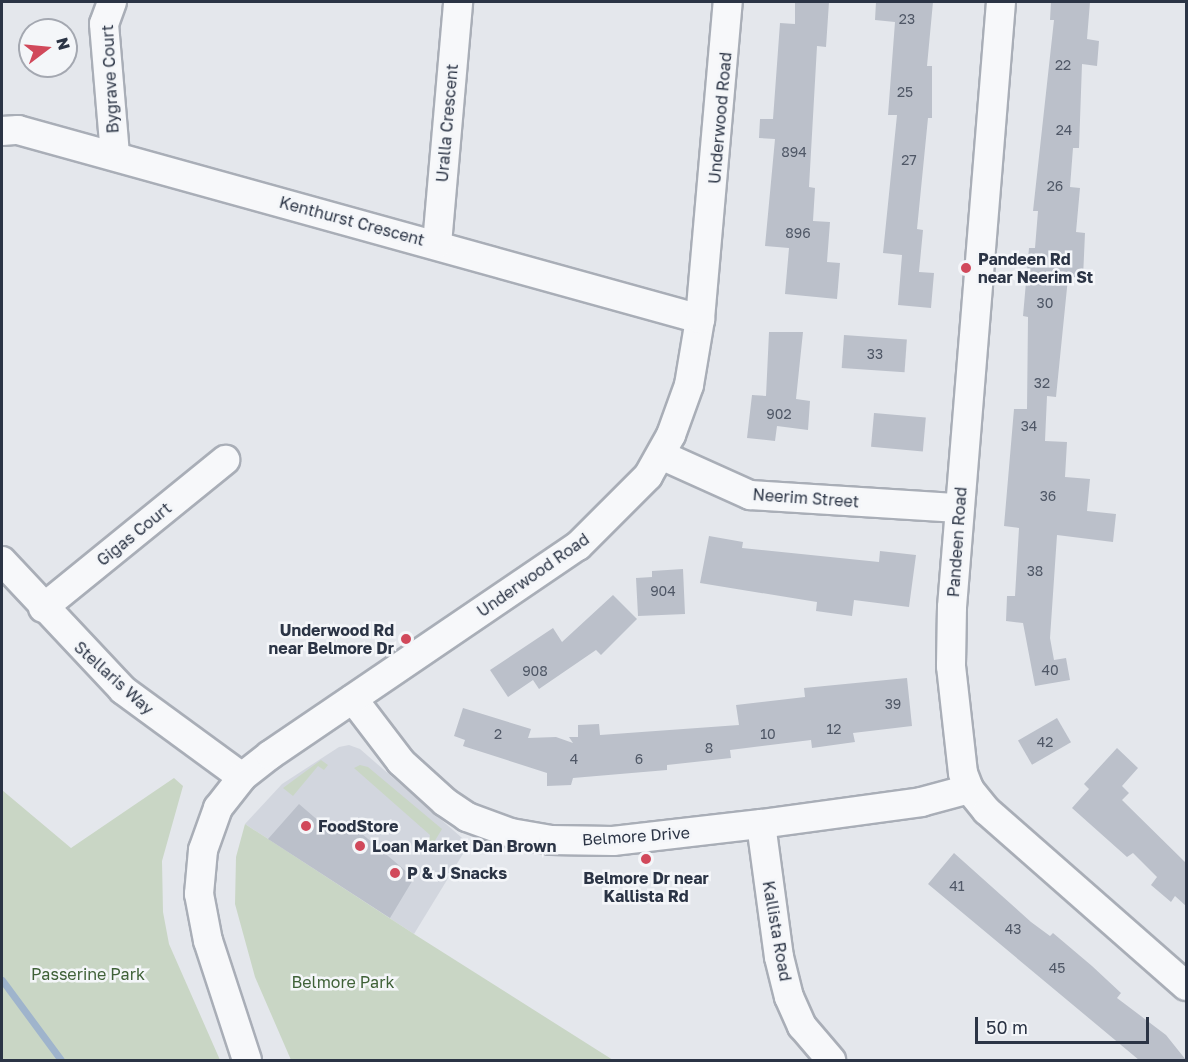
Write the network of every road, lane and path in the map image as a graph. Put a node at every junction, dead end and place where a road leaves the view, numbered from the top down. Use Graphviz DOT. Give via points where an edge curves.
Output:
graph roads {
  1 [pos="112,2"];
  2 [pos="458,2"];
  3 [pos="728,2"];
  4 [pos="1001,2"];
  5 [pos="2,131"];
  6 [pos="115,156"];
  7 [pos="437,244"];
  8 [pos="700,320"];
  9 [pos="662,455"];
  10 [pos="225,460"];
  11 [pos="959,508"];
  12 [pos="2,561"];
  13 [pos="43,608"];
  14 [pos="353,699"];
  15 [pos="242,777"];
  16 [pos="969,789"];
  17 [pos="761,824"];
  18 [pos="208,941"];
  19 [pos="1186,986"];
  20 [pos="248,1060"];
  21 [pos="266,1060"];
  22 [pos="831,1060"];
  1 -- 6 [label="street, Bygrave Court" via="104,24"];
  2 -- 7 [label="street, Uralla Crescent"];
  3 -- 8 [label="street, Underwood Road"];
  4 -- 11 [label="street, Pandeen Road"];
  5 -- 6 [label="street, Kenthurst Crescent" via="18,130"];
  6 -- 7 [label="street, Kenthurst Crescent"];
  7 -- 8 [label="street, Kenthurst Crescent"];
  8 -- 9 [label="street, Underwood Road" via="689,385"];
  9 -- 11 [label="street, Neerim Street" via="750,495"];
  9 -- 14 [label="street, Underwood Road" via="633,496 578,546"];
  10 -- 13 [label="street, Gigas Court"];
  11 -- 16 [label="street, Pandeen Road" via="951,666"];
  12 -- 13 [label="street, Stellaris Way"];
  13 -- 15 [label="street, Stellaris Way" via="123,690"];
  14 -- 15 [label="street, Underwood Road"];
  14 -- 17 [label="street, Belmore Drive" via="401,762 445,801 467,817 511,833 551,840 613,841"];
  15 -- 18 [label="street, Underwood Road" via="218,808 203,850 199,894"];
  16 -- 17 [label="street, Belmore Drive" via="921,802"];
  16 -- 19 [label="street" via="987,811"];
  17 -- 22 [label="street, Kallista Road" via="779,957 789,997 802,1026"];
  18 -- 20 [label="street, Underwood Road"];
  18 -- 21 [label="street, Underwood Road"];
}
